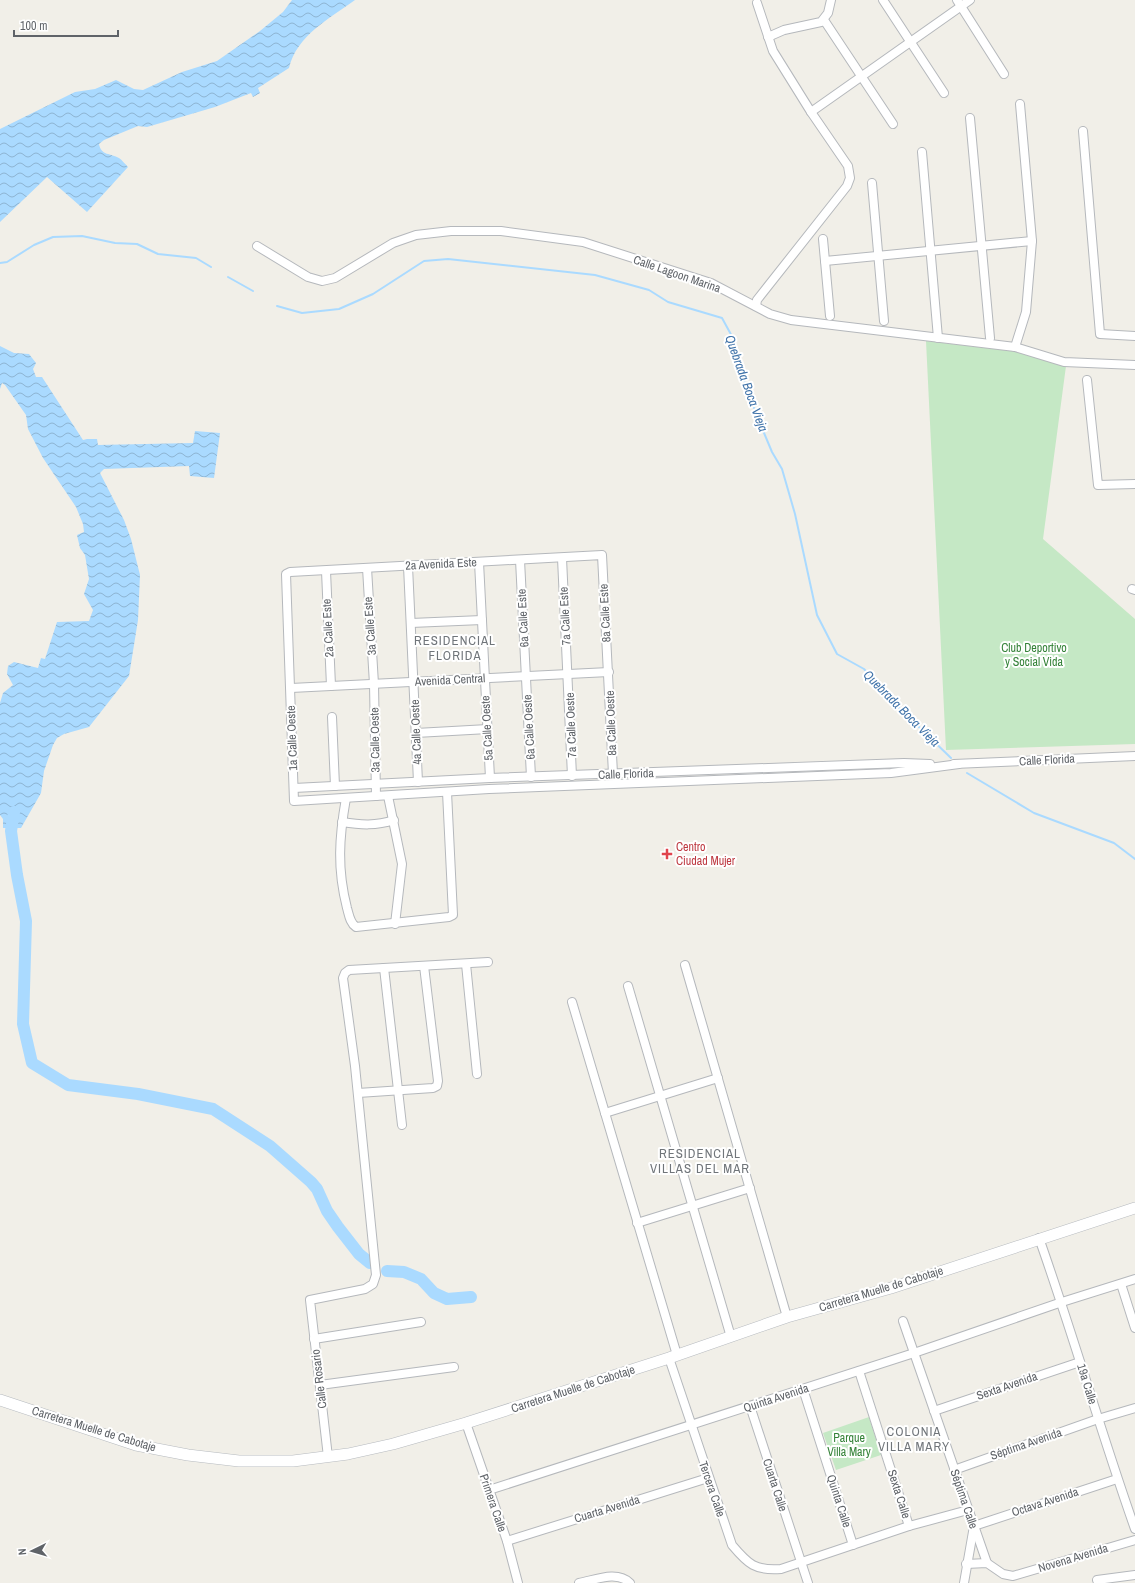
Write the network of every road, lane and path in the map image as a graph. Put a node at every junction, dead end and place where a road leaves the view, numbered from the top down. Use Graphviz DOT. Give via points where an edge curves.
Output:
graph roads {
  1 [pos="831,0"];
  2 [pos="883,0"];
  3 [pos="970,0"];
  4 [pos="757,3"];
  5 [pos="959,3"];
  6 [pos="824,20"];
  7 [pos="768,38"];
  8 [pos="910,42"];
  9 [pos="1004,74"];
  10 [pos="861,76"];
  11 [pos="944,93"];
  12 [pos="1020,104"];
  13 [pos="810,112"];
  14 [pos="970,118"];
  15 [pos="892,124"];
  16 [pos="1084,131"];
  17 [pos="922,152"];
  18 [pos="872,183"];
  19 [pos="823,238"];
  20 [pos="1032,241"];
  21 [pos="257,246"];
  22 [pos="982,246"];
  23 [pos="931,251"];
  24 [pos="879,256"];
  25 [pos="825,261"];
  26 [pos="756,306"];
  27 [pos="830,316"];
  28 [pos="884,321"];
  29 [pos="1135,336"];
  30 [pos="938,338"];
  31 [pos="990,338"];
  32 [pos="1015,347"];
  33 [pos="1135,365"];
  34 [pos="1087,380"];
  35 [pos="1135,484"];
  36 [pos="602,555"];
  37 [pos="562,558"];
  38 [pos="520,560"];
  39 [pos="479,562"];
  40 [pos="408,566"];
  41 [pos="367,568"];
  42 [pos="326,571"];
  43 [pos="285,579"];
  44 [pos="482,620"];
  45 [pos="411,623"];
  46 [pos="609,672"];
  47 [pos="569,674"];
  48 [pos="526,676"];
  49 [pos="485,678"];
  50 [pos="414,682"];
  51 [pos="374,684"];
  52 [pos="331,686"];
  53 [pos="291,688"];
  54 [pos="332,717"];
  55 [pos="488,729"];
  56 [pos="416,733"];
  57 [pos="1135,756"];
  58 [pos="959,764"];
  59 [pos="613,774"];
  60 [pos="572,776"];
  61 [pos="531,777"];
  62 [pos="490,778"];
  63 [pos="418,782"];
  64 [pos="376,784"];
  65 [pos="334,786"];
  66 [pos="294,788"];
  67 [pos="447,792"];
  68 [pos="376,796"];
  69 [pos="388,796"];
  70 [pos="346,798"];
  71 [pos="294,801"];
  72 [pos="394,820"];
  73 [pos="342,822"];
  74 [pos="395,924"];
  75 [pos="488,962"];
  76 [pos="466,964"];
  77 [pos="685,965"];
  78 [pos="424,966"];
  79 [pos="384,968"];
  80 [pos="628,986"];
  81 [pos="572,1002"];
  82 [pos="478,1074"];
  83 [pos="718,1078"];
  84 [pos="398,1090"];
  85 [pos="358,1093"];
  86 [pos="661,1097"];
  87 [pos="605,1113"];
  88 [pos="402,1125"];
  89 [pos="750,1188"];
  90 [pos="693,1207"];
  91 [pos="1135,1208"];
  92 [pos="638,1223"];
  93 [pos="1039,1238"];
  94 [pos="1135,1279"];
  95 [pos="1121,1284"];
  96 [pos="1062,1302"];
  97 [pos="787,1317"];
  98 [pos="421,1322"];
  99 [pos="903,1322"];
  100 [pos="1135,1328"];
  101 [pos="731,1337"];
  102 [pos="314,1339"];
  103 [pos="914,1353"];
  104 [pos="673,1356"];
  105 [pos="1080,1362"];
  106 [pos="454,1367"];
  107 [pos="859,1371"];
  108 [pos="320,1384"];
  109 [pos="803,1389"];
  110 [pos="0,1400"];
  111 [pos="750,1406"];
  112 [pos="1135,1408"];
  113 [pos="934,1411"];
  114 [pos="1098,1419"];
  115 [pos="466,1423"];
  116 [pos="691,1425"];
  117 [pos="328,1457"];
  118 [pos="954,1470"];
  119 [pos="708,1478"];
  120 [pos="1117,1479"];
  121 [pos="489,1490"];
  122 [pos="968,1510"];
  123 [pos="909,1526"];
  124 [pos="974,1526"];
  125 [pos="1135,1529"];
  126 [pos="1135,1540"];
  127 [pos="507,1541"];
  128 [pos="853,1545"];
  129 [pos="801,1563"];
  130 [pos="987,1563"];
  131 [pos="966,1564"];
  132 [pos="1135,1575"];
  133 [pos="627,1580"];
  134 [pos="1097,1580"];
  135 [pos="518,1583"];
  136 [pos="579,1583"];
  137 [pos="808,1583"];
  138 [pos="964,1583"];
  1 -- 6 [label="street"];
  2 -- 8 [label="street"];
  3 -- 5 [label="street"];
  4 -- 7 [label="street"];
  5 -- 8 [label="street"];
  5 -- 9 [label="street"];
  6 -- 7 [label="street" via="813,25 784,30"];
  6 -- 10 [label="street"];
  7 -- 13 [label="street" via="773,51"];
  8 -- 10 [label="street"];
  8 -- 11 [label="street"];
  10 -- 13 [label="street"];
  10 -- 15 [label="street"];
  12 -- 20 [label="street"];
  13 -- 26 [label="street" via="848,166 849,182 757,300"];
  14 -- 22 [label="street"];
  16 -- 29 [label="street" via="1100,334"];
  17 -- 23 [label="street"];
  18 -- 24 [label="street"];
  19 -- 25 [label="street"];
  20 -- 22 [label="street"];
  20 -- 32 [label="street" via="1026,312"];
  21 -- 26 [label="street, Calle Lagoon Marina" via="308,277 322,281 335,278 393,243 416,235 451,231 501,231 583,242 711,283"];
  22 -- 23 [label="street"];
  22 -- 31 [label="street"];
  23 -- 24 [label="street"];
  23 -- 30 [label="street"];
  24 -- 25 [label="street"];
  24 -- 28 [label="street"];
  25 -- 27 [label="street"];
  26 -- 30 [label="street, Calle Lagoon Marina" via="770,314 791,320"];
  30 -- 32 [label="street, Calle Lagoon Marina"];
  32 -- 33 [label="street, Calle Lagoon Marina" via="1064,362"];
  34 -- 35 [label="street" via="1098,484"];
  36 -- 37 [label="street, 2a Avenida Este"];
  36 -- 46 [label="street, 8a Calle Este"];
  37 -- 38 [label="street, 2a Avenida Este"];
  37 -- 47 [label="street, 7a Calle Este"];
  38 -- 39 [label="street, 2a Avenida Este"];
  38 -- 48 [label="street, 6a Calle Este"];
  39 -- 40 [label="street, 2a Avenida Este"];
  39 -- 44 [label="street, 5a Calle Oeste"];
  40 -- 41 [label="street, 2a Avenida Este"];
  40 -- 45 [label="street, 4a Calle Oeste"];
  41 -- 42 [label="street, 2a Avenida Este"];
  41 -- 51 [label="street, 3a Calle Este"];
  42 -- 43 [label="street, 2a Avenida Este" via="290,572 286,574"];
  42 -- 52 [label="street, 2a Calle Este"];
  43 -- 53 [label="street, 1a Calle Oeste"];
  44 -- 45 [label="street"];
  44 -- 49 [label="street, 5a Calle Oeste"];
  45 -- 50 [label="street, 4a Calle Oeste"];
  46 -- 47 [label="street, Avenida Central"];
  46 -- 59 [label="street, 8a Calle Oeste"];
  47 -- 48 [label="street, Avenida Central"];
  47 -- 60 [label="street, 7a Calle Oeste"];
  48 -- 49 [label="street, Avenida Central"];
  48 -- 61 [label="street, 6a Calle Oeste"];
  49 -- 50 [label="street, Avenida Central"];
  49 -- 55 [label="street, 5a Calle Oeste"];
  50 -- 51 [label="street, Avenida Central"];
  50 -- 56 [label="street, 4a Calle Oeste"];
  51 -- 52 [label="street, Avenida Central"];
  51 -- 64 [label="street, 3a Calle Oeste"];
  52 -- 53 [label="street, Avenida Central"];
  53 -- 66 [label="street, 1a Calle Oeste"];
  54 -- 65 [label="street"];
  55 -- 56 [label="street"];
  55 -- 62 [label="street, 5a Calle Oeste"];
  56 -- 63 [label="street, 4a Calle Oeste"];
  57 -- 58 [label="street, Calle Florida"];
  58 -- 59 [label="street, Calle Florida" via="904,763"];
  58 -- 67 [label="street, Calle Florida" via="891,773"];
  59 -- 60 [label="street, Calle Florida"];
  60 -- 61 [label="street, Calle Florida"];
  61 -- 62 [label="street, Calle Florida"];
  62 -- 63 [label="street, Calle Florida"];
  63 -- 64 [label="street, Calle Florida"];
  64 -- 65 [label="street, Calle Florida"];
  64 -- 68 [label="street, 3a Calle Oeste"];
  65 -- 66 [label="street, Calle Florida"];
  66 -- 71 [label="street, 1a Calle Oeste"];
  67 -- 69 [label="street, Calle Florida"];
  67 -- 74 [label="street" via="453,915"];
  68 -- 69 [label="street, Calle Florida"];
  68 -- 70 [label="street, Calle Florida"];
  69 -- 72 [label="street"];
  70 -- 71 [label="street, Calle Florida"];
  70 -- 73 [label="street"];
  72 -- 73 [label="street" via="364,826"];
  72 -- 74 [label="street" via="402,864"];
  73 -- 74 [label="street" via="339,857 342,888 353,924 356,927"];
  75 -- 76 [label="street"];
  76 -- 78 [label="street"];
  76 -- 82 [label="street"];
  77 -- 83 [label="street"];
  78 -- 79 [label="street"];
  78 -- 84 [label="street" via="437,1086"];
  79 -- 84 [label="street"];
  79 -- 85 [label="street" via="350,970 345,972 343,978"];
  80 -- 86 [label="street"];
  81 -- 87 [label="street, Tercera Calle"];
  83 -- 86 [label="street"];
  83 -- 89 [label="street"];
  84 -- 85 [label="street"];
  84 -- 88 [label="street"];
  85 -- 102 [label="street, Calle Rosario" via="376,1276 373,1284 365,1289 310,1300"];
  86 -- 87 [label="street"];
  86 -- 90 [label="street"];
  87 -- 92 [label="street, Tercera Calle"];
  89 -- 90 [label="street"];
  89 -- 97 [label="street"];
  90 -- 92 [label="street"];
  90 -- 101 [label="street"];
  91 -- 93 [label="main road, Carretera Muelle de Cabotaje"];
  92 -- 104 [label="street, Tercera Calle"];
  93 -- 96 [label="street, 19a Calle"];
  93 -- 97 [label="main road, Carretera Muelle de Cabotaje" via="891,1288"];
  94 -- 95 [label="street, Quinta Avenida"];
  95 -- 96 [label="street, Quinta Avenida"];
  95 -- 100 [label="street"];
  96 -- 103 [label="street, Quinta Avenida"];
  96 -- 105 [label="street, 19a Calle"];
  97 -- 101 [label="main road, Carretera Muelle de Cabotaje"];
  98 -- 102 [label="street"];
  99 -- 103 [label="street, Séptima Calle"];
  101 -- 104 [label="main road, Carretera Muelle de Cabotaje"];
  102 -- 108 [label="street, Calle Rosario"];
  103 -- 107 [label="street, Quinta Avenida"];
  103 -- 113 [label="street, Séptima Calle"];
  104 -- 115 [label="main road, Carretera Muelle de Cabotaje"];
  104 -- 116 [label="street, Tercera Calle"];
  105 -- 113 [label="street, Sexta Avenida"];
  105 -- 114 [label="street, 19a Calle"];
  106 -- 108 [label="street"];
  107 -- 109 [label="street, Quinta Avenida"];
  107 -- 123 [label="street, Sexta Calle"];
  108 -- 117 [label="street, Calle Rosario"];
  109 -- 111 [label="street, Quinta Avenida"];
  109 -- 128 [label="street, Quinta Calle"];
  110 -- 117 [label="main road, Carretera Muelle de Cabotaje" via="136,1445 188,1455 239,1461 293,1461"];
  111 -- 116 [label="street, Quinta Avenida"];
  111 -- 129 [label="street, Cuarta Calle"];
  112 -- 114 [label="street, Séptima Avenida"];
  113 -- 118 [label="street, Séptima Calle"];
  114 -- 118 [label="street, Séptima Avenida"];
  114 -- 120 [label="street, 19a Calle"];
  115 -- 117 [label="main road, Carretera Muelle de Cabotaje" via="393,1444"];
  115 -- 121 [label="street, Primera Calle"];
  116 -- 119 [label="street, Tercera Calle"];
  116 -- 121 [label="street, Quinta Avenida"];
  118 -- 122 [label="street, Séptima Calle"];
  119 -- 127 [label="street, Cuarta Avenida"];
  119 -- 129 [label="street, Tercera Calle" via="732,1545 746,1562 766,1570"];
  120 -- 124 [label="street, Octava Avenida"];
  120 -- 125 [label="street, 19a Calle"];
  121 -- 127 [label="street, Primera Calle"];
  122 -- 123 [label="street, Tercera Calle"];
  122 -- 124 [label="street, Séptima Calle"];
  123 -- 128 [label="street, Tercera Calle"];
  124 -- 130 [label="street, Séptima Calle"];
  124 -- 131 [label="street"];
  126 -- 130 [label="street, Novena Avenida" via="1013,1576 1002,1574"];
  127 -- 135 [label="street, Primera Calle"];
  128 -- 129 [label="street, Tercera Calle"];
  129 -- 137 [label="street, Cuarta Calle"];
  130 -- 131 [label="street"];
  131 -- 138 [label="street"];
  132 -- 134 [label="street"];
  133 -- 136 [label="street" via="612,1576"];
}
